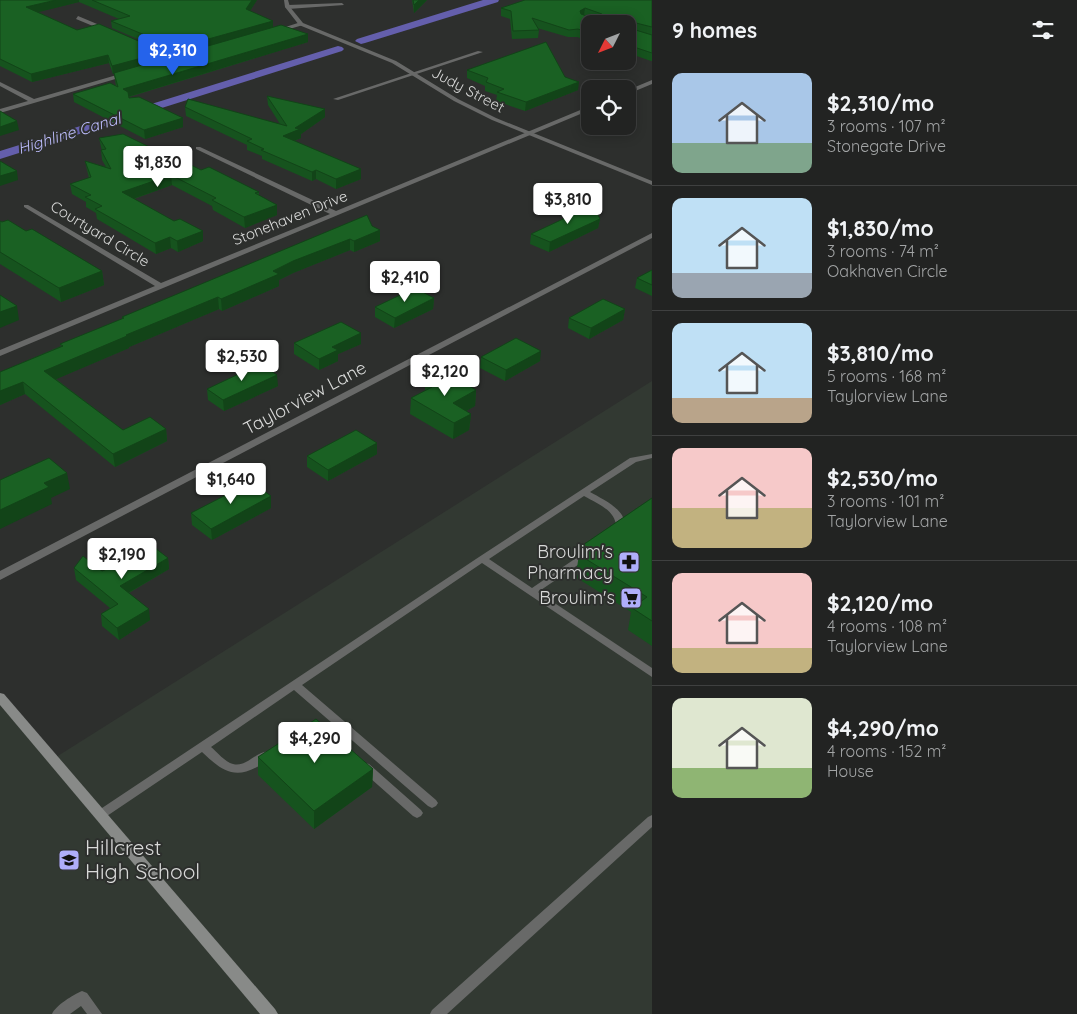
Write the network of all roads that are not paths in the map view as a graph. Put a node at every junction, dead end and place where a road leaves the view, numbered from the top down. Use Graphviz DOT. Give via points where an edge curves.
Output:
graph roads {
  1 [pos="287,3"];
  2 [pos="342,4"];
  3 [pos="78,18"];
  4 [pos="301,24"];
  5 [pos="110,31"];
  6 [pos="272,32"];
  7 [pos="480,52"];
  8 [pos="134,72"];
  9 [pos="413,74"];
  10 [pos="652,82"];
  11 [pos="0,84"];
  12 [pos="636,89"];
  13 [pos="336,99"];
  14 [pos="33,101"];
  15 [pos="0,111"];
  16 [pos="581,112"];
  17 [pos="528,133"];
  18 [pos="198,148"];
  19 [pos="652,183"];
  20 [pos="26,206"];
  21 [pos="336,214"];
  22 [pos="652,235"];
  23 [pos="160,286"];
  24 [pos="0,353"];
  25 [pos="652,456"];
  26 [pos="584,492"];
  27 [pos="616,536"];
  28 [pos="600,546"];
  29 [pos="482,559"];
  30 [pos="0,576"];
  31 [pos="532,592"];
  32 [pos="652,672"];
  33 [pos="294,685"];
  34 [pos="0,697"];
  35 [pos="203,746"];
  36 [pos="278,748"];
  37 [pos="358,762"];
  38 [pos="432,803"];
  39 [pos="417,813"];
  40 [pos="100,815"];
  41 [pos="652,820"];
  42 [pos="59,1014"];
  43 [pos="95,1014"];
  44 [pos="270,1014"];
  45 [pos="437,1014"];
  1 -- 2 [label="street"];
  1 -- 4 [label="street"];
  3 -- 5 [label="street"];
  4 -- 6 [label="street"];
  4 -- 9 [label="street, Judy Street" via="394,62"];
  7 -- 9 [label="street"];
  8 -- 14 [label="street"];
  9 -- 13 [label="street"];
  9 -- 17 [label="street, Judy Street" via="494,120"];
  10 -- 12 [label="street"];
  11 -- 14 [label="street"];
  14 -- 15 [label="street"];
  16 -- 17 [label="street, Stonehaven Drive"];
  17 -- 19 [label="street, Judy Street"];
  17 -- 21 [label="street, Stonehaven Drive"];
  18 -- 21 [label="street"];
  20 -- 23 [label="street, Courtyard Circle"];
  21 -- 23 [label="street, Stonehaven Drive"];
  22 -- 30 [label="street, Taylorview Lane"];
  23 -- 24 [label="street, Stonehaven Drive"];
  25 -- 26 [label="lane" via="633,460"];
  26 -- 27 [label="lane" via="617,514 621,528"];
  26 -- 29 [label="lane"];
  28 -- 31 [label="lane"];
  29 -- 31 [label="lane"];
  29 -- 33 [label="lane"];
  31 -- 32 [label="lane"];
  33 -- 35 [label="lane"];
  33 -- 38 [label="lane"];
  34 -- 40 [label="main road"];
  35 -- 36 [label="lane" via="233,770 247,766"];
  35 -- 40 [label="lane"];
  37 -- 39 [label="lane"];
  40 -- 44 [label="main road"];
  41 -- 45 [label="lane"];
  42 -- 43 [label="lane" via="82,997"];
}
